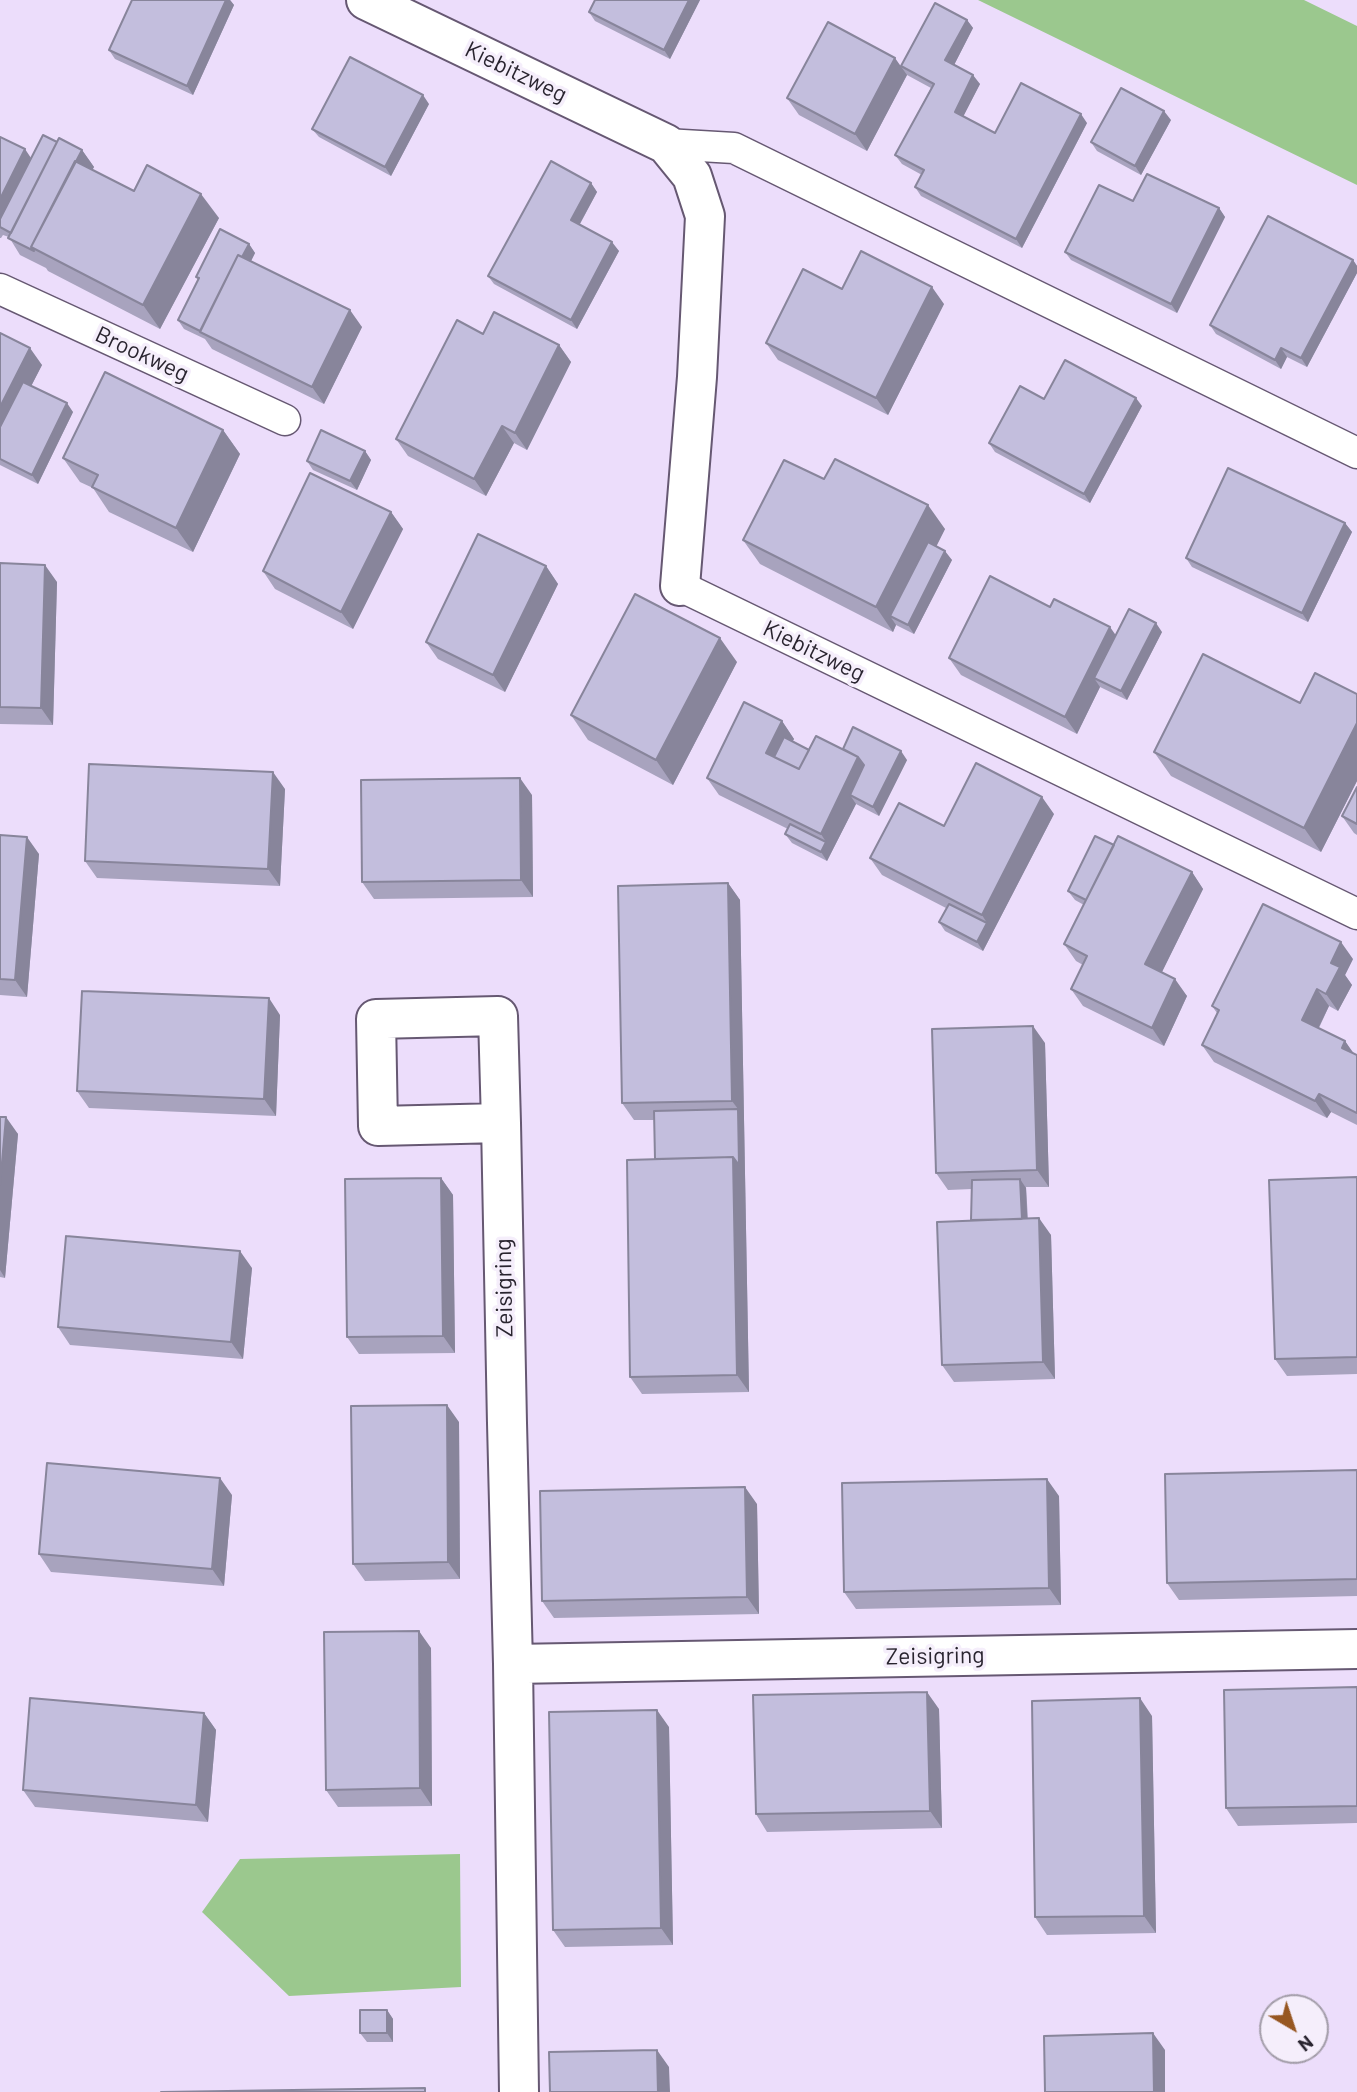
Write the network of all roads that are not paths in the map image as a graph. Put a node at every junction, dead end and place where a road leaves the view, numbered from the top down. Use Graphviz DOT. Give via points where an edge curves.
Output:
graph roads {
  1 [pos="366,0"];
  2 [pos="666,144"];
  3 [pos="0,289"];
  4 [pos="285,421"];
  5 [pos="1357,453"];
  6 [pos="680,586"];
  7 [pos="1357,914"];
  8 [pos="501,1123"];
  9 [pos="1357,1649"];
  10 [pos="513,1664"];
  11 [pos="519,2092"];
  1 -- 2 [label="street, Kiebitzweg"];
  2 -- 5 [label="lane, Kiebitzweg" via="734,148"];
  2 -- 6 [label="street, Kiebitzweg" via="692,176 705,216"];
  3 -- 4 [label="lane, Brookweg"];
  6 -- 7 [label="lane, Kiebitzweg"];
  8 -- 10 [label="street, Zeisigring"];
  9 -- 10 [label="street, Zeisigring"];
  10 -- 11 [label="street, Zeisigring"];
}
